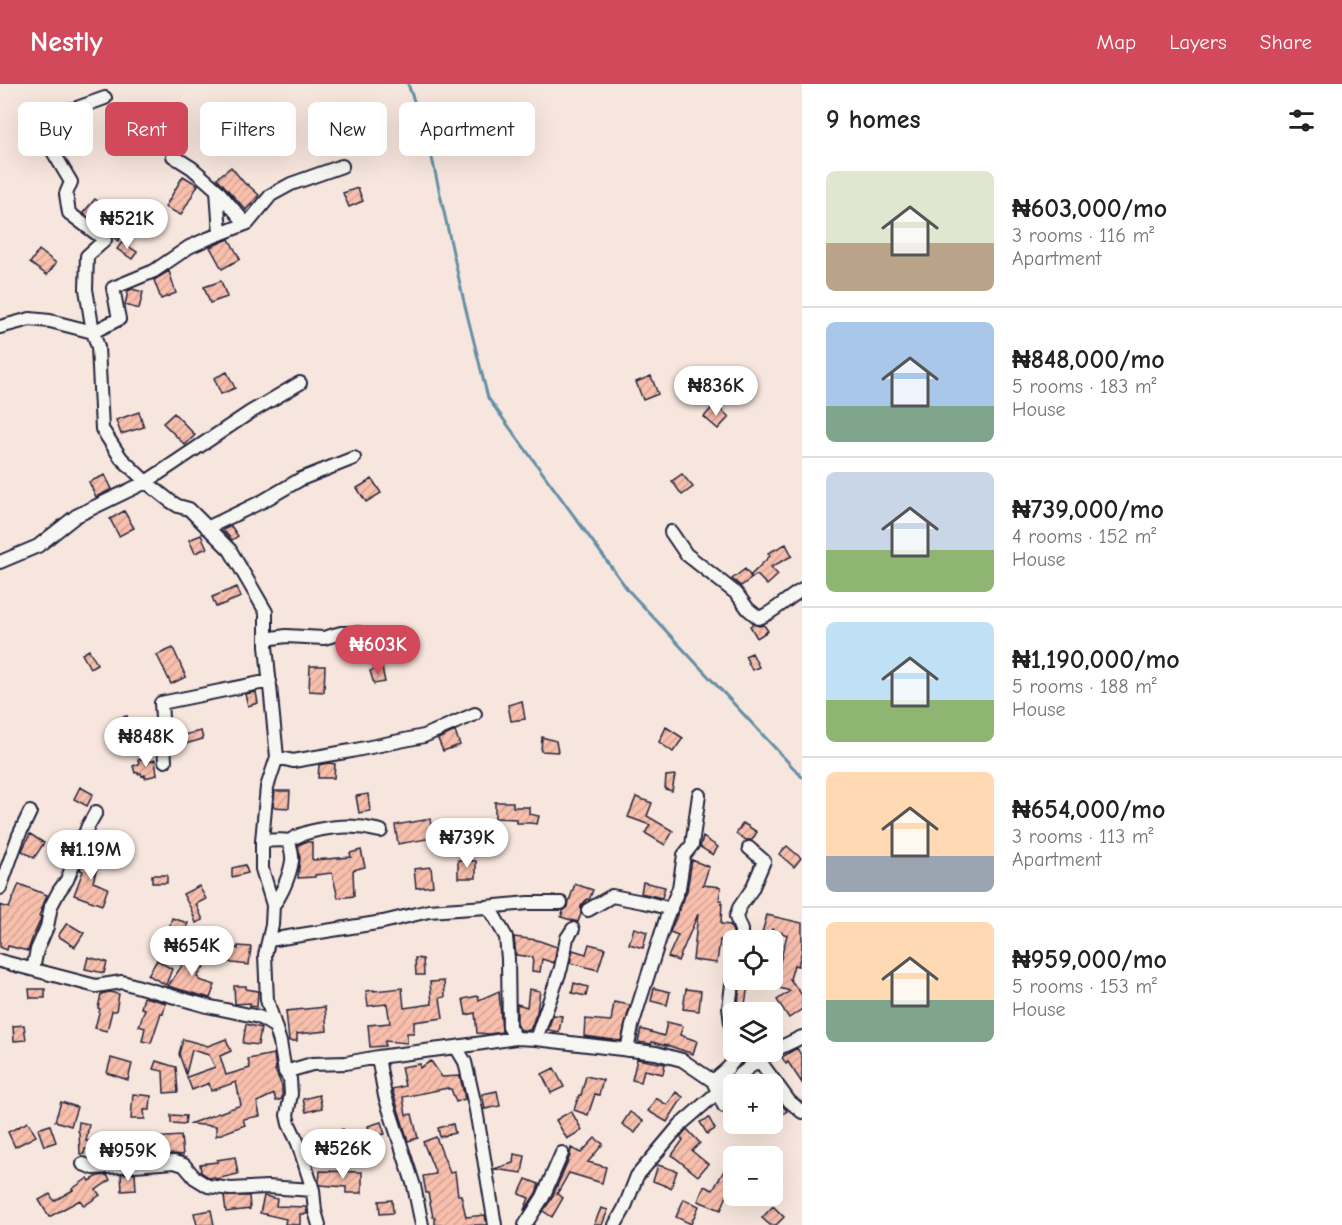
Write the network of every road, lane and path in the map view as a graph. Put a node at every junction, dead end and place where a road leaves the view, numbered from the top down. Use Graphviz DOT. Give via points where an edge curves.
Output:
graph roads {
  1 [pos="105,98"];
  2 [pos="173,156"];
  3 [pos="342,166"];
  4 [pos="217,190"];
  5 [pos="246,224"];
  6 [pos="220,234"];
  7 [pos="0,327"];
  8 [pos="93,332"];
  9 [pos="300,382"];
  10 [pos="354,458"];
  11 [pos="146,482"];
  12 [pos="207,528"];
  13 [pos="671,532"];
  14 [pos="0,562"];
  15 [pos="802,590"];
  16 [pos="358,633"];
  17 [pos="266,639"];
  18 [pos="270,681"];
  19 [pos="475,714"];
  20 [pos="277,757"];
  21 [pos="165,761"];
  22 [pos="699,795"];
  23 [pos="30,812"];
  24 [pos="96,812"];
  25 [pos="381,831"];
  26 [pos="262,841"];
  27 [pos="289,841"];
  28 [pos="749,848"];
  29 [pos="0,888"];
  30 [pos="561,903"];
  31 [pos="273,905"];
  32 [pos="486,907"];
  33 [pos="671,909"];
  34 [pos="588,910"];
  35 [pos="573,928"];
  36 [pos="741,930"];
  37 [pos="269,940"];
  38 [pos="0,961"];
  39 [pos="33,969"];
  40 [pos="274,1026"];
  41 [pos="802,1037"];
  42 [pos="516,1038"];
  43 [pos="536,1039"];
  44 [pos="783,1046"];
  45 [pos="456,1047"];
  46 [pos="627,1050"];
  47 [pos="378,1057"];
  48 [pos="733,1062"];
  49 [pos="756,1062"];
  50 [pos="760,1062"];
  51 [pos="285,1072"];
  52 [pos="716,1086"];
  53 [pos="723,1104"];
  54 [pos="802,1112"];
  55 [pos="562,1153"];
  56 [pos="83,1164"];
  57 [pos="313,1190"];
  58 [pos="319,1225"];
  59 [pos="422,1225"];
  60 [pos="495,1225"];
  61 [pos="525,1225"];
  62 [pos="615,1225"];
  1 -- 8 [label="street" via="46,114 49,145 71,182 66,194 69,213 105,240 87,255 86,289"];
  2 -- 4 [label="street"];
  3 -- 5 [label="street" via="271,195"];
  4 -- 5 [label="street"];
  4 -- 6 [label="street"];
  5 -- 6 [label="street"];
  6 -- 8 [label="street" via="189,247 154,271 113,288 119,319"];
  7 -- 8 [label="street" via="30,319"];
  8 -- 11 [label="street" via="98,347 102,429 122,458"];
  9 -- 11 [label="street"];
  10 -- 12 [label="street"];
  11 -- 12 [label="street" via="178,506 189,509"];
  11 -- 14 [label="street" via="76,516 38,546"];
  12 -- 17 [label="street" via="230,550 266,612"];
  13 -- 15 [label="street" via="686,554 737,594 759,618"];
  16 -- 17 [label="street"];
  17 -- 18 [label="street"];
  18 -- 20 [label="street"];
  18 -- 21 [label="street" via="161,703"];
  19 -- 20 [label="street" via="424,736 351,752 293,761"];
  20 -- 26 [label="street" via="267,787"];
  22 -- 33 [label="street" via="692,845 684,855 680,888"];
  23 -- 29 [label="street"];
  24 -- 39 [label="street" via="67,880 51,906"];
  25 -- 27 [label="street" via="358,826 331,828"];
  26 -- 27 [label="street"];
  26 -- 31 [label="street" via="262,869"];
  27 -- 31 [label="street" via="293,859 284,888"];
  28 -- 36 [label="street" via="764,861 736,917"];
  30 -- 32 [label="street"];
  31 -- 37 [label="street"];
  32 -- 37 [label="street" via="429,911"];
  32 -- 42 [label="street" via="506,937 509,1027"];
  33 -- 34 [label="street" via="612,896"];
  33 -- 46 [label="street"];
  35 -- 43 [label="street"];
  37 -- 40 [label="street" via="265,955 267,1000"];
  38 -- 39 [label="street"];
  39 -- 40 [label="street" via="96,986 122,982 259,1017"];
  40 -- 51 [label="street"];
  41 -- 44 [label="street"];
  42 -- 43 [label="street"];
  42 -- 45 [label="street"];
  43 -- 46 [label="street"];
  45 -- 47 [label="street"];
  45 -- 60 [label="street" via="465,1062 476,1110"];
  46 -- 52 [label="street" via="682,1060"];
  47 -- 51 [label="street" via="312,1064"];
  47 -- 59 [label="street" via="385,1096 414,1186"];
  48 -- 52 [label="street"];
  49 -- 52 [label="street"];
  50 -- 54 [label="street"];
  51 -- 57 [label="street" via="290,1079 289,1124"];
  52 -- 53 [label="street"];
  52 -- 62 [label="street" via="637,1176"];
  55 -- 61 [label="street" via="543,1197"];
  56 -- 57 [label="street" via="94,1168 174,1162 184,1165 208,1186"];
  57 -- 58 [label="street"];
}
